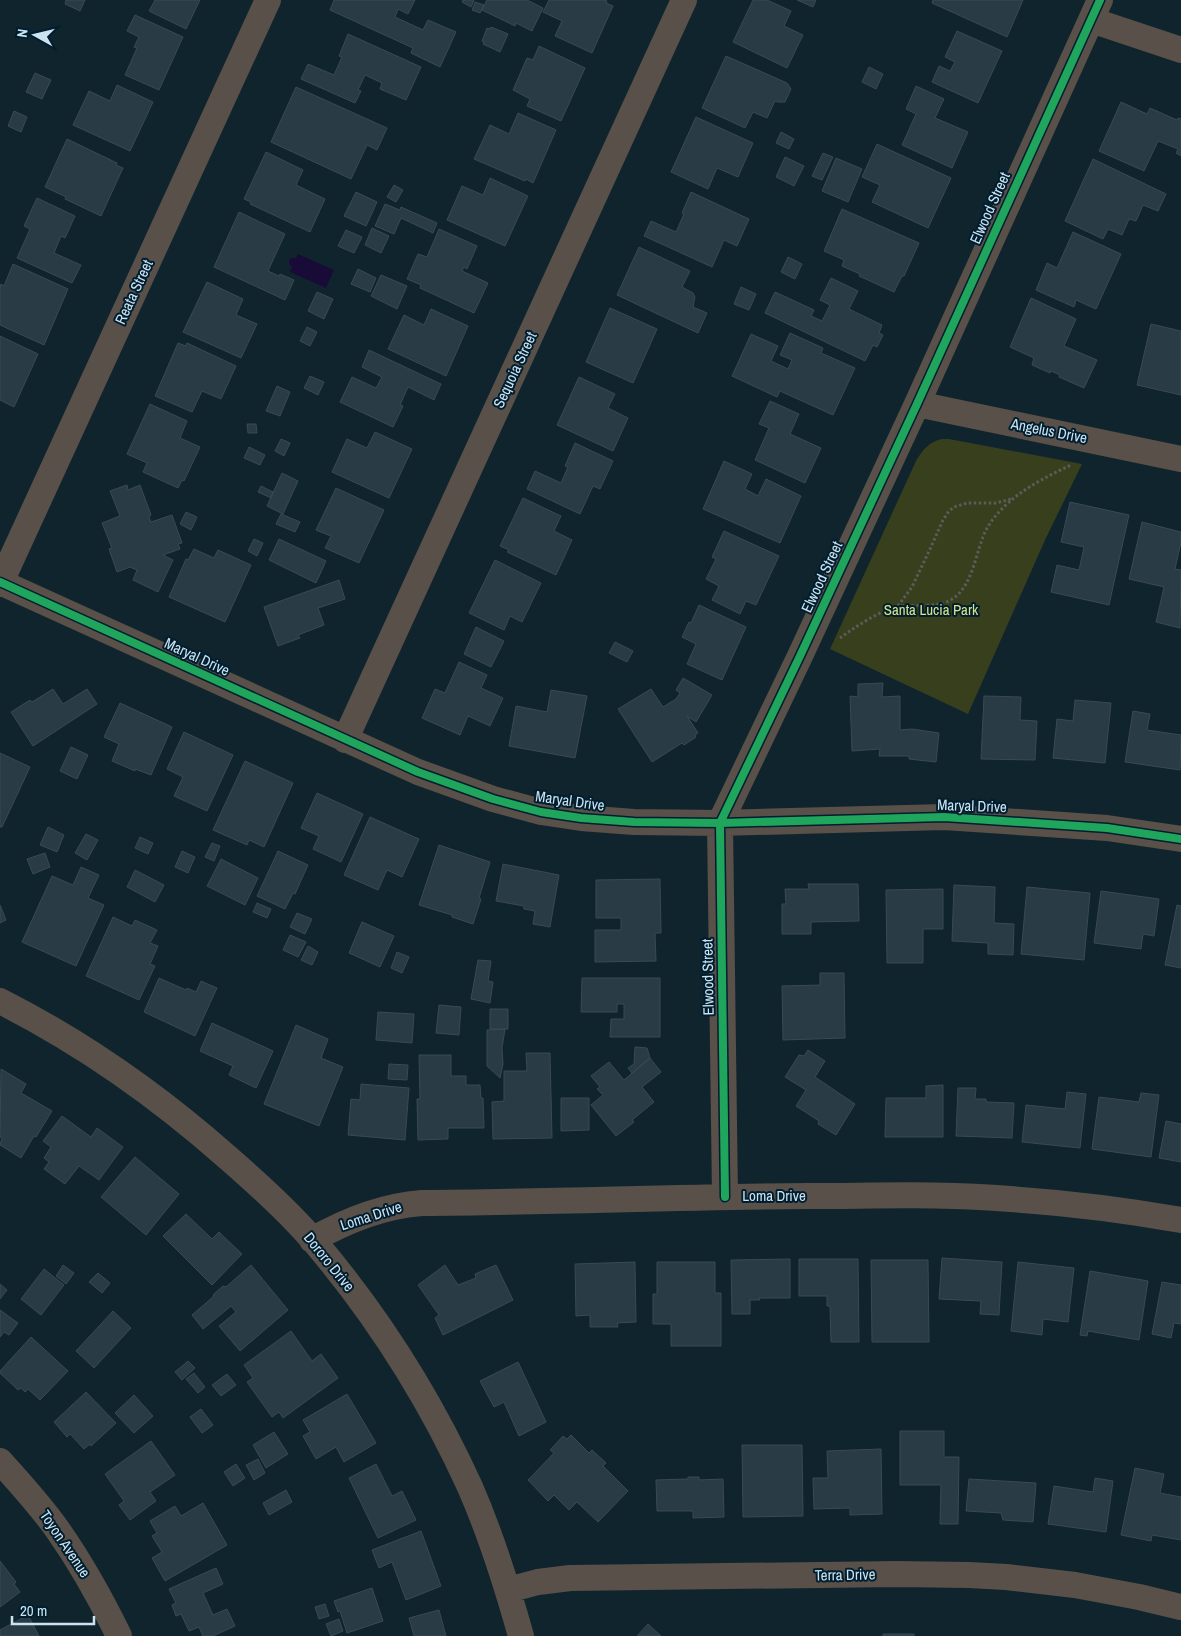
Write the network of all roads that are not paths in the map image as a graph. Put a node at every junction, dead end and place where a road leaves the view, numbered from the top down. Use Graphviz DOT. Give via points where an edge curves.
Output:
graph roads {
  1 [pos="268,0"];
  2 [pos="684,0"];
  3 [pos="1095,10"];
  4 [pos="1181,50"];
  5 [pos="917,404"];
  6 [pos="1181,459"];
  7 [pos="0,583"];
  8 [pos="345,740"];
  9 [pos="720,823"];
  10 [pos="1181,839"];
  11 [pos="0,1001"];
  12 [pos="725,1196"];
  13 [pos="1181,1220"];
  14 [pos="312,1240"];
  15 [pos="0,1461"];
  16 [pos="508,1590"];
  17 [pos="1181,1607"];
  18 [pos="119,1636"];
  19 [pos="521,1636"];
  1 -- 7 [label="street, Reata Street"];
  2 -- 8 [label="street, Sequoia Street"];
  3 -- 4 [label="street"];
  3 -- 5 [label="street, Elwood Street"];
  5 -- 6 [label="street, Angelus Drive"];
  5 -- 9 [label="street, Elwood Street"];
  7 -- 8 [label="street, Maryal Drive"];
  8 -- 9 [label="street, Maryal Drive" via="442,782 540,812 634,822"];
  9 -- 10 [label="street, Maryal Drive" via="944,817 1107,828"];
  9 -- 12 [label="street, Elwood Street"];
  11 -- 14 [label="street, Dororo Drive" via="80,1046 170,1108 279,1204"];
  12 -- 13 [label="street, Loma Drive" via="1010,1198"];
  12 -- 14 [label="street, Loma Drive" via="422,1202 388,1208 351,1220"];
  14 -- 16 [label="street, Dororo Drive" via="388,1339 432,1411 469,1486"];
  15 -- 18 [label="street, Toyon Avenue" via="57,1529 82,1567"];
  16 -- 17 [label="street, Terra Drive" via="570,1578 933,1574 1006,1577 1075,1585"];
  16 -- 19 [label="street, Dororo Drive"];
}
